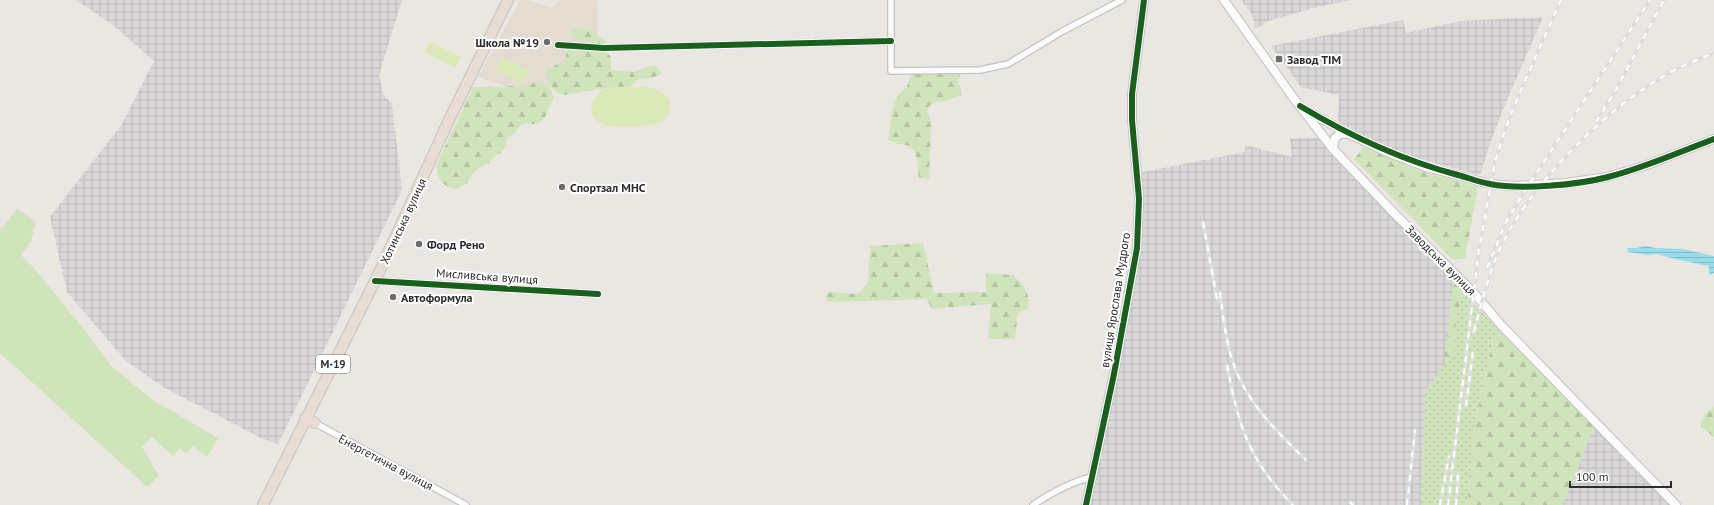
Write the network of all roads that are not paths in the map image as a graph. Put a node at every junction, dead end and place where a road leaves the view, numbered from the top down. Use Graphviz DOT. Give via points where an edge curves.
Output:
graph roads {
  1 [pos="508,0"];
  2 [pos="891,0"];
  3 [pos="1122,0"];
  4 [pos="1144,0"];
  5 [pos="1224,0"];
  6 [pos="891,41"];
  7 [pos="558,45"];
  8 [pos="1300,106"];
  9 [pos="1349,134"];
  10 [pos="1714,139"];
  11 [pos="1333,149"];
  12 [pos="375,281"];
  13 [pos="598,294"];
  14 [pos="305,418"];
  15 [pos="315,423"];
  16 [pos="1092,477"];
  17 [pos="263,505"];
  18 [pos="466,505"];
  19 [pos="1033,505"];
  20 [pos="1086,505"];
  21 [pos="1676,505"];
  1 -- 12 [label="highway, Хотинська вулиця / М-19"];
  2 -- 6 [label="street"];
  3 -- 6 [label="street" via="1008,64 980,70 891,71"];
  4 -- 16 [label="main road, вулиця Ярослава Мудрого" via="1132,94 1139,199 1137,248"];
  5 -- 8 [label="main road, Заводська вулиця"];
  6 -- 7 [label="street" via="604,48"];
  8 -- 9 [label="main road"];
  8 -- 11 [label="main road, Заводська вулиця"];
  9 -- 10 [label="main road" via="1426,167 1490,184 1512,186 1567,183 1607,177 1647,165"];
  9 -- 11 [label="main road" via="1337,136 1333,141"];
  11 -- 21 [label="main road, Заводська вулиця"];
  12 -- 13 [label="street, Мисливська вулиця"];
  12 -- 14 [label="highway, Хотинська вулиця / М-19"];
  14 -- 15 [label="highway, Енергетична вулиця"];
  14 -- 17 [label="highway, Хотинська вулиця / М-19"];
  15 -- 18 [label="street, Енергетична вулиця"];
  16 -- 19 [label="street" via="1077,481"];
  16 -- 20 [label="main road, вулиця Ярослава Мудрого"];
}
